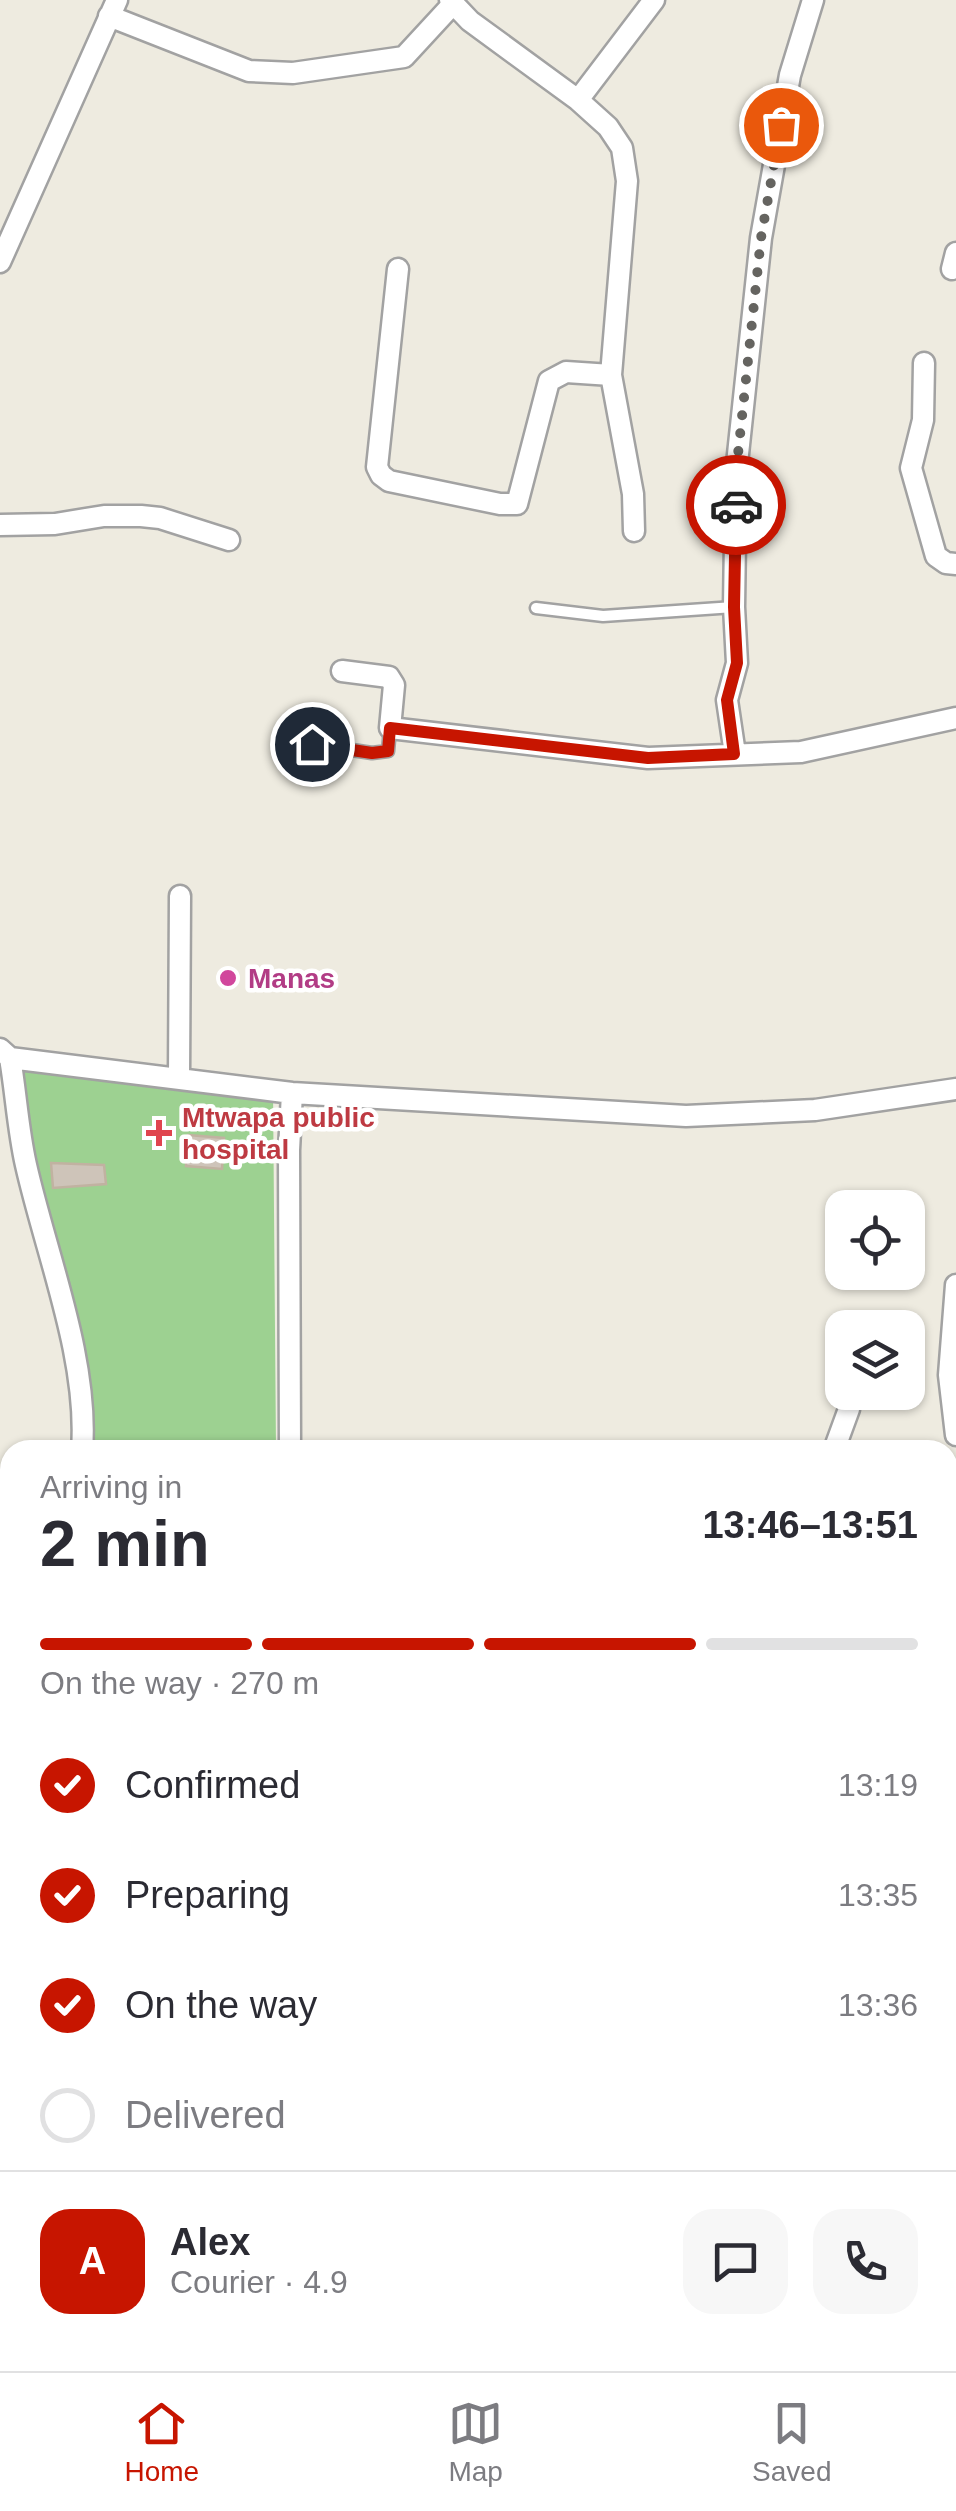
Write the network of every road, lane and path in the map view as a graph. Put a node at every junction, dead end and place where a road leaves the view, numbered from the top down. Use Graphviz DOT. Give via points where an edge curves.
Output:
graph roads {
  1 [pos="654,0"];
  2 [pos="812,0"];
  3 [pos="451,2"];
  4 [pos="113,8"];
  5 [pos="578,100"];
  6 [pos="0,262"];
  7 [pos="398,269"];
  8 [pos="924,362"];
  9 [pos="611,375"];
  10 [pos="0,525"];
  11 [pos="634,531"];
  12 [pos="228,540"];
  13 [pos="956,564"];
  14 [pos="734,607"];
  15 [pos="536,608"];
  16 [pos="342,671"];
  17 [pos="956,718"];
  18 [pos="390,728"];
  19 [pos="312,744"];
  20 [pos="734,754"];
  21 [pos="180,896"];
  22 [pos="5,1054"];
  23 [pos="179,1078"];
  24 [pos="956,1089"];
  25 [pos="292,1093"];
  26 [pos="956,1285"];
  27 [pos="849,1410"];
  28 [pos="956,1436"];
  29 [pos="82,1440"];
  30 [pos="290,1440"];
  31 [pos="838,1440"];
  1 -- 5 [label="street"];
  2 -- 14 [label="street" via="793,60 761,238 736,473"];
  3 -- 4 [label="street" via="404,57 293,73 250,70"];
  3 -- 5 [label="street"];
  4 -- 6 [label="street"];
  5 -- 9 [label="street" via="622,148 628,180"];
  7 -- 9 [label="street" via="376,466 389,481 517,504 549,381 566,372"];
  8 -- 13 [label="street" via="923,420 912,468 936,556"];
  9 -- 11 [label="street" via="634,494"];
  10 -- 12 [label="street" via="141,516"];
  14 -- 15 [label="lane" via="603,616"];
  14 -- 20 [label="street" via="737,663 727,700"];
  16 -- 18 [label="street" via="388,677 394,685"];
  17 -- 20 [label="street" via="801,752"];
  18 -- 19 [label="lane" via="388,751"];
  18 -- 20 [label="street" via="648,758"];
  21 -- 23 [label="street"];
  22 -- 23 [label="street"];
  22 -- 29 [label="street" via="77,1367"];
  23 -- 25 [label="street"];
  24 -- 25 [label="street" via="814,1110 686,1116"];
  25 -- 30 [label="street"];
  26 -- 28 [label="street" via="949,1375"];
  27 -- 31 [label="street"];
}
